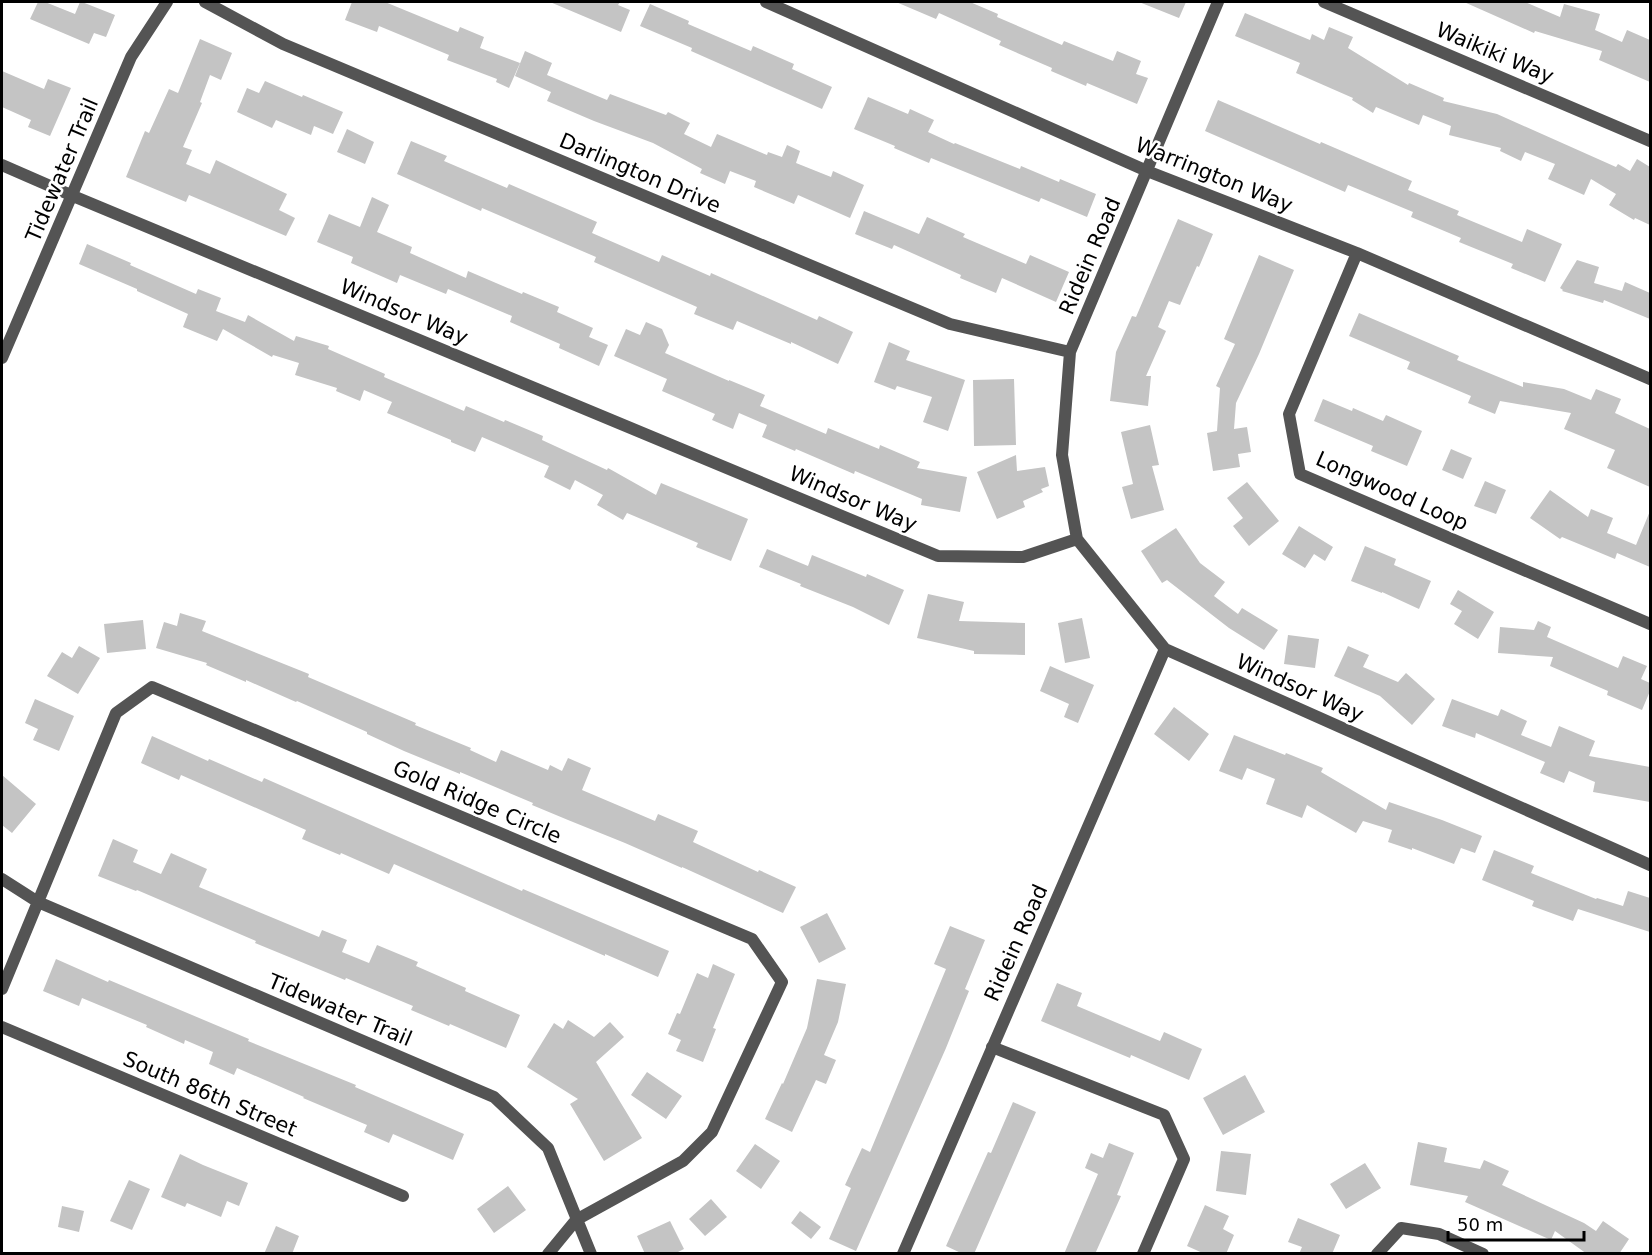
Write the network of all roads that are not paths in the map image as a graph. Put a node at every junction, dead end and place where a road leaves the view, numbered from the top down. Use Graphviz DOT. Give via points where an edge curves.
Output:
graph roads {
  1 [pos="167,2"];
  2 [pos="205,2"];
  3 [pos="766,2"];
  4 [pos="1218,2"];
  5 [pos="1324,2"];
  6 [pos="1650,141"];
  7 [pos="2,165"];
  8 [pos="1147,171"];
  9 [pos="73,196"];
  10 [pos="1357,253"];
  11 [pos="1070,352"];
  12 [pos="2,358"];
  13 [pos="1650,379"];
  14 [pos="1077,539"];
  15 [pos="1650,624"];
  16 [pos="1165,649"];
  17 [pos="1650,866"];
  18 [pos="2,879"];
  19 [pos="38,902"];
  20 [pos="2,989"];
  21 [pos="2,1027"];
  22 [pos="992,1047"];
  23 [pos="403,1196"];
  24 [pos="576,1220"];
  25 [pos="548,1254"];
  26 [pos="591,1254"];
  27 [pos="903,1254"];
  28 [pos="1143,1254"];
  29 [pos="1377,1254"];
  30 [pos="1483,1254"];
  1 -- 9 [label="street, Tidewater Trail" via="131,57"];
  2 -- 11 [label="street, Darlington Drive" via="283,44 950,324"];
  3 -- 8 [label="street, Warrington Way"];
  4 -- 8 [label="street, Ridein Road"];
  5 -- 6 [label="street, Waikiki Way"];
  7 -- 9 [label="street, Windsor Way"];
  8 -- 10 [label="street, Warrington Way"];
  8 -- 11 [label="street, Ridein Road"];
  9 -- 12 [label="street, Tidewater Trail"];
  9 -- 14 [label="street, Windsor Way" via="938,556 1023,557"];
  10 -- 13 [label="street, Warrington Way"];
  10 -- 15 [label="street, Longwood Loop" via="1289,414 1300,474"];
  11 -- 14 [label="street, Ridein Road" via="1062,455"];
  14 -- 16 [label="street, Windsor Way"];
  16 -- 17 [label="street, Windsor Way"];
  16 -- 22 [label="street, Ridein Road"];
  18 -- 19 [label="street, Tidewater Trail"];
  19 -- 20 [label="street, Gold Ridge Circle"];
  19 -- 24 [label="street, Tidewater Trail" via="494,1097 548,1148"];
  19 -- 24 [label="street, Gold Ridge Circle" via="116,713 152,687 752,939 782,982 712,1132 683,1161"];
  21 -- 23 [label="street, South 86th Street"];
  22 -- 27 [label="street, Ridein Road"];
  22 -- 28 [label="street" via="1164,1115 1184,1159"];
  24 -- 25 [label="street"];
  24 -- 26 [label="street, Tidewater Trail"];
  29 -- 30 [label="street" via="1401,1228 1439,1234"];
}
